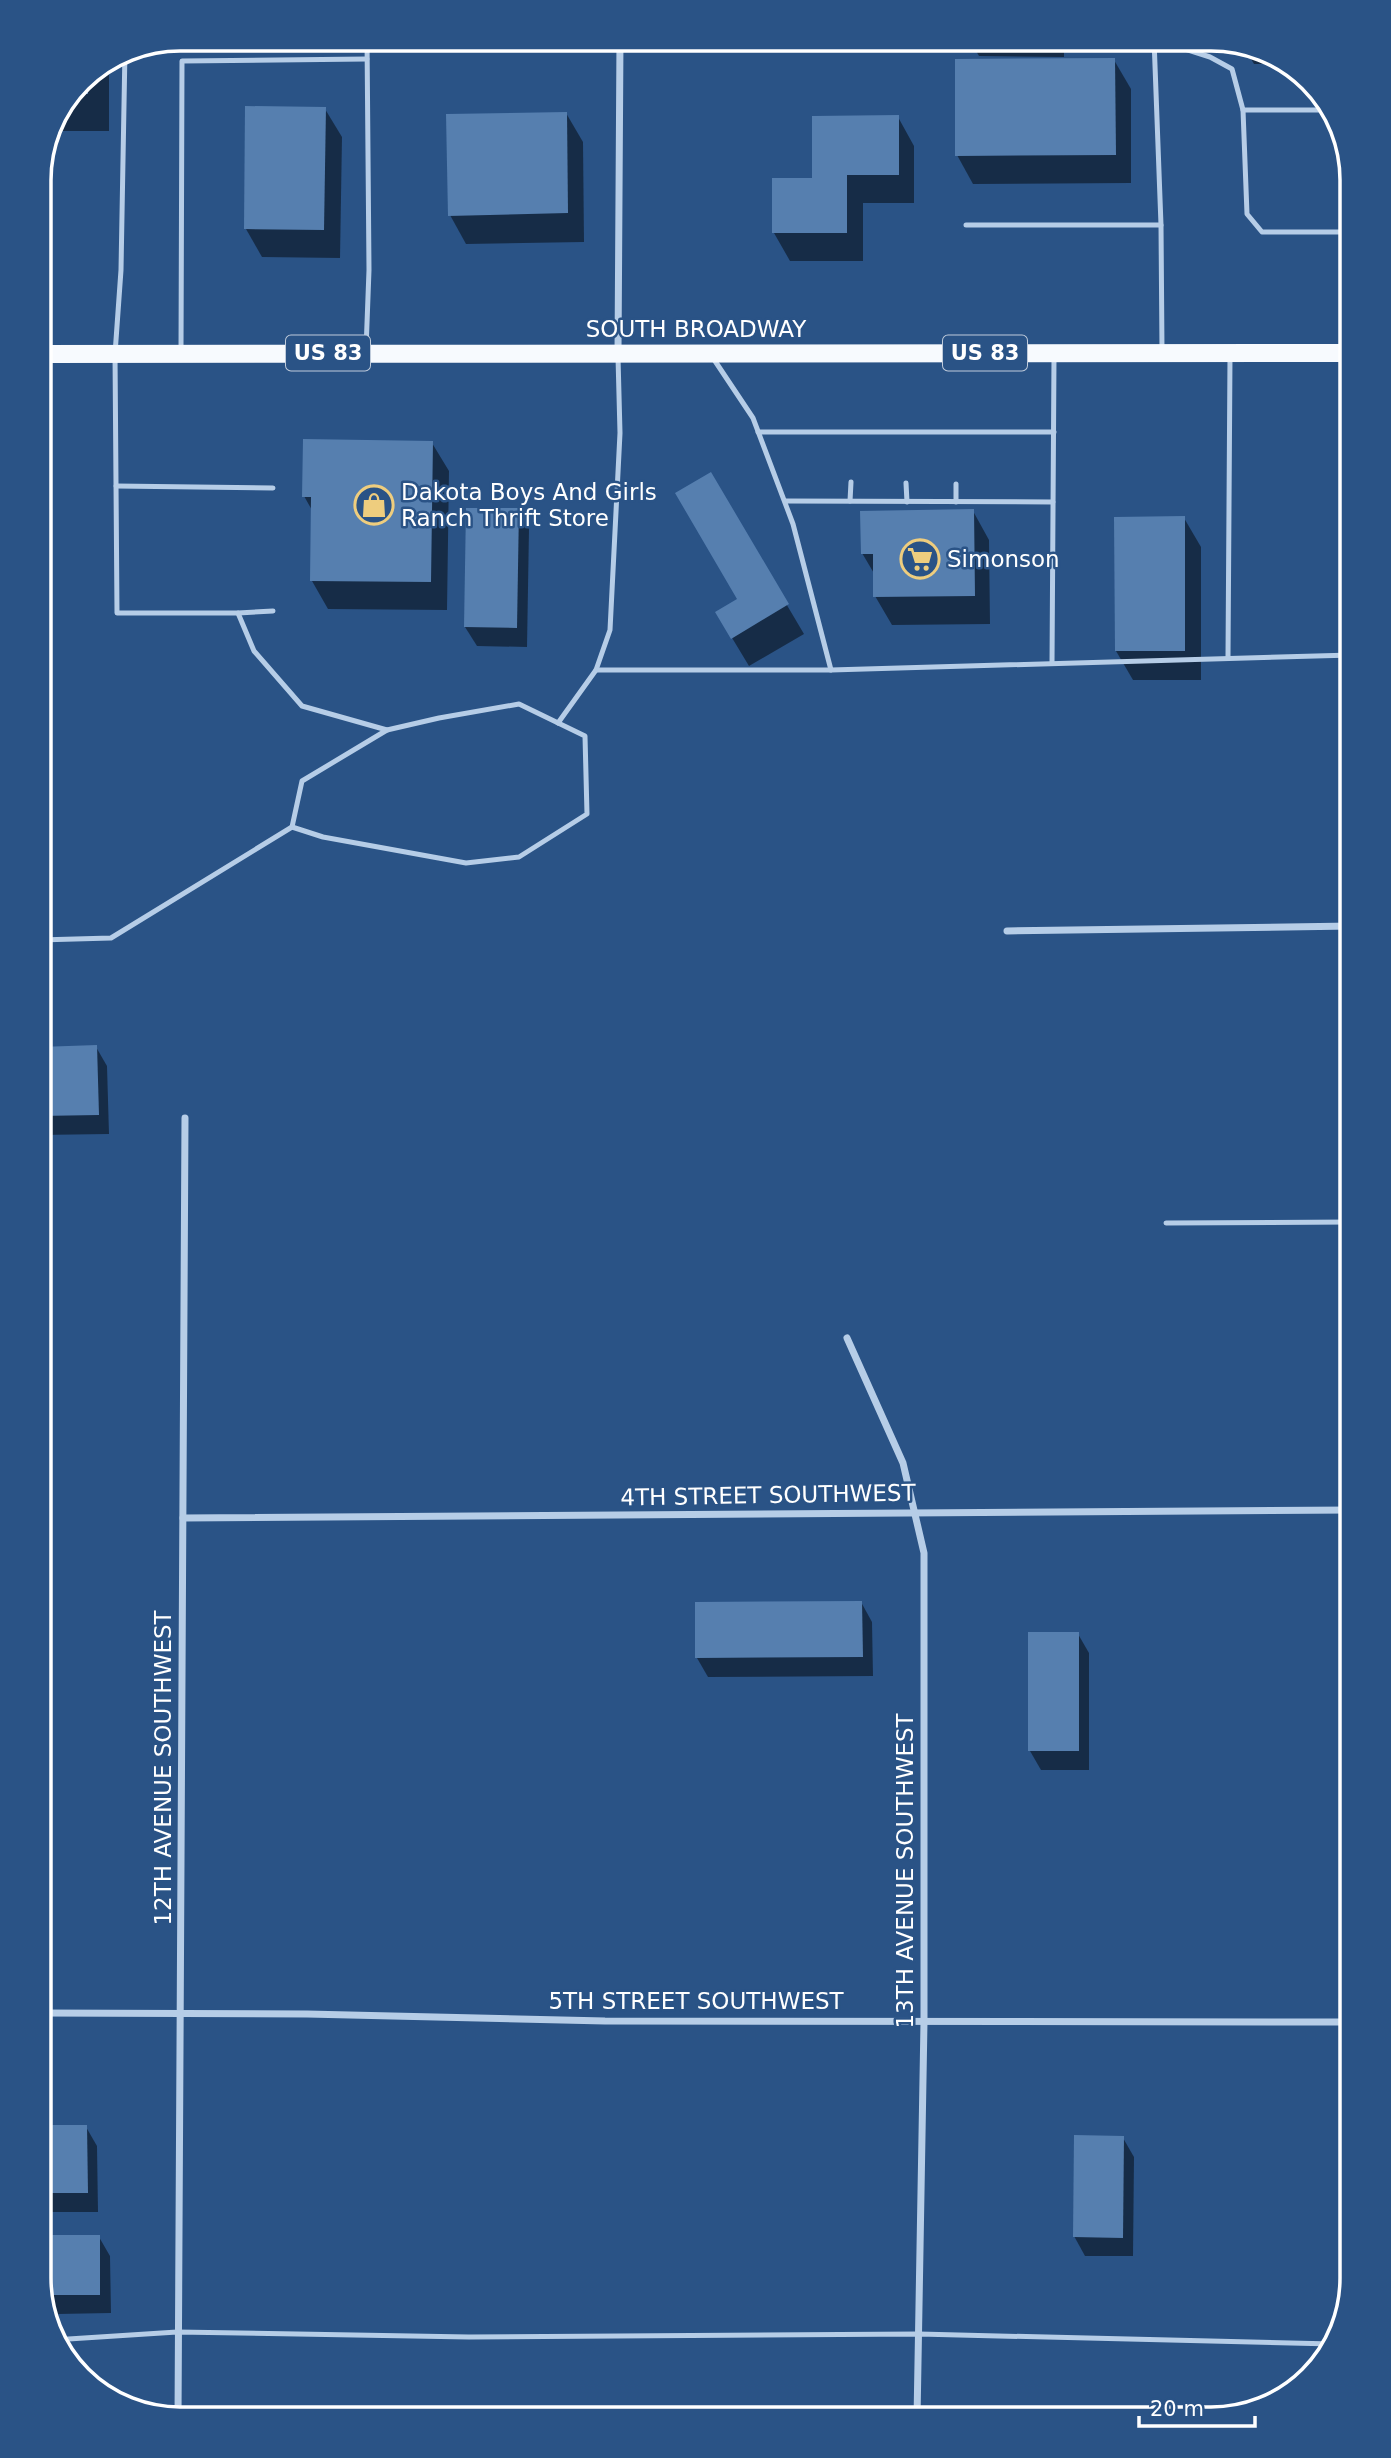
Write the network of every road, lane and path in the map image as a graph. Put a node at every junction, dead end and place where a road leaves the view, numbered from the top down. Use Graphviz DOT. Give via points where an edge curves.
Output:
graph roads {
  1 [pos="367,51"];
  2 [pos="620,51"];
  3 [pos="1154,51"];
  4 [pos="1191,51"];
  5 [pos="367,59"];
  6 [pos="125,63"];
  7 [pos="1243,110"];
  8 [pos="1320,110"];
  9 [pos="966,225"];
  10 [pos="1161,225"];
  11 [pos="1340,232"];
  12 [pos="366,353"];
  13 [pos="618,353"];
  14 [pos="710,353"];
  15 [pos="1054,353"];
  16 [pos="1162,353"];
  17 [pos="1230,353"];
  18 [pos="1340,353"];
  19 [pos="51,354"];
  20 [pos="115,354"];
  21 [pos="181,354"];
  22 [pos="758,432"];
  23 [pos="852,432"];
  24 [pos="906,432"];
  25 [pos="956,432"];
  26 [pos="1054,432"];
  27 [pos="852,439"];
  28 [pos="906,439"];
  29 [pos="956,439"];
  30 [pos="851,482"];
  31 [pos="906,483"];
  32 [pos="956,484"];
  33 [pos="116,486"];
  34 [pos="273,488"];
  35 [pos="785,501"];
  36 [pos="850,501"];
  37 [pos="907,502"];
  38 [pos="956,502"];
  39 [pos="1053,502"];
  40 [pos="273,611"];
  41 [pos="237,613"];
  42 [pos="1340,655"];
  43 [pos="1228,657"];
  44 [pos="1052,663"];
  45 [pos="596,670"];
  46 [pos="831,670"];
  47 [pos="558,723"];
  48 [pos="387,730"];
  49 [pos="292,827"];
  50 [pos="1340,926"];
  51 [pos="1007,931"];
  52 [pos="51,940"];
  53 [pos="184,1118"];
  54 [pos="1340,1222"];
  55 [pos="1166,1223"];
  56 [pos="847,1338"];
  57 [pos="1340,1510"];
  58 [pos="915,1513"];
  59 [pos="183,1518"];
  60 [pos="51,2013"];
  61 [pos="181,2014"];
  62 [pos="924,2022"];
  63 [pos="1340,2022"];
  64 [pos="177,2332"];
  65 [pos="919,2334"];
  66 [pos="66,2339"];
  67 [pos="1323,2344"];
  68 [pos="178,2407"];
  69 [pos="917,2407"];
  1 -- 5 [label="lane"];
  2 -- 13 [label="street"];
  3 -- 10 [label="lane"];
  4 -- 7 [label="lane" via="1231,69"];
  5 -- 12 [label="lane"];
  5 -- 21 [label="lane" via="182,61"];
  6 -- 20 [label="lane"];
  7 -- 8 [label="lane"];
  7 -- 11 [label="lane" via="1247,214 1262,232"];
  9 -- 10 [label="lane"];
  10 -- 16 [label="lane"];
  12 -- 13 [label="main road, SOUTH BROADWAY / US 83"];
  12 -- 21 [label="main road, SOUTH BROADWAY / US 83"];
  13 -- 14 [label="main road, SOUTH BROADWAY / US 83"];
  13 -- 45 [label="lane" via="620,433 610,630"];
  14 -- 15 [label="main road, SOUTH BROADWAY / US 83"];
  14 -- 22 [label="lane"];
  15 -- 16 [label="main road, SOUTH BROADWAY / US 83"];
  15 -- 26 [label="lane"];
  16 -- 17 [label="main road, SOUTH BROADWAY / US 83"];
  17 -- 18 [label="main road, SOUTH BROADWAY / US 83"];
  17 -- 43 [label="lane"];
  19 -- 20 [label="main road, SOUTH BROADWAY / US 83"];
  20 -- 21 [label="main road, SOUTH BROADWAY / US 83"];
  20 -- 33 [label="lane"];
  22 -- 23 [label="lane"];
  22 -- 35 [label="lane"];
  23 -- 24 [label="lane"];
  23 -- 27 [label="lane"];
  24 -- 25 [label="lane"];
  24 -- 28 [label="lane"];
  25 -- 26 [label="lane"];
  25 -- 29 [label="lane"];
  26 -- 39 [label="lane"];
  30 -- 36 [label="lane"];
  31 -- 37 [label="lane"];
  32 -- 38 [label="lane"];
  33 -- 34 [label="lane"];
  33 -- 41 [label="lane" via="117,613"];
  35 -- 36 [label="lane"];
  35 -- 46 [label="lane"];
  36 -- 37 [label="lane"];
  37 -- 38 [label="lane"];
  38 -- 39 [label="lane"];
  39 -- 44 [label="lane"];
  40 -- 41 [label="lane"];
  41 -- 48 [label="lane" via="254,650 302,706"];
  42 -- 43 [label="lane"];
  43 -- 44 [label="lane"];
  44 -- 46 [label="lane"];
  45 -- 46 [label="lane"];
  45 -- 47 [label="lane"];
  47 -- 48 [label="lane" via="519,704"];
  47 -- 49 [label="lane" via="585,736 587,814 519,857 466,863 323,837"];
  48 -- 49 [label="lane" via="302,781"];
  49 -- 52 [label="lane" via="111,938"];
  50 -- 51 [label="street"];
  53 -- 59 [label="street, 12TH AVENUE SOUTHWEST"];
  54 -- 55 [label="lane"];
  56 -- 58 [label="street, 13TH AVENUE SOUTHWEST" via="903,1463"];
  57 -- 58 [label="street, 4TH STREET SOUTHWEST"];
  58 -- 59 [label="street, 4TH STREET SOUTHWEST"];
  58 -- 62 [label="street, 13TH AVENUE SOUTHWEST" via="924,1553"];
  59 -- 61 [label="street, 12TH AVENUE SOUTHWEST"];
  60 -- 61 [label="street, 5TH STREET SOUTHWEST"];
  61 -- 62 [label="street, 5TH STREET SOUTHWEST"];
  61 -- 64 [label="street, 12TH AVENUE SOUTHWEST"];
  62 -- 63 [label="street, 5TH STREET SOUTHWEST"];
  62 -- 65 [label="street, 13TH AVENUE SOUTHWEST"];
  64 -- 65 [label="lane" via="469,2337"];
  64 -- 66 [label="lane"];
  64 -- 68 [label="street, 12TH AVENUE SOUTHWEST"];
  65 -- 67 [label="lane"];
  65 -- 69 [label="street, 13TH AVENUE SOUTHWEST"];
}
